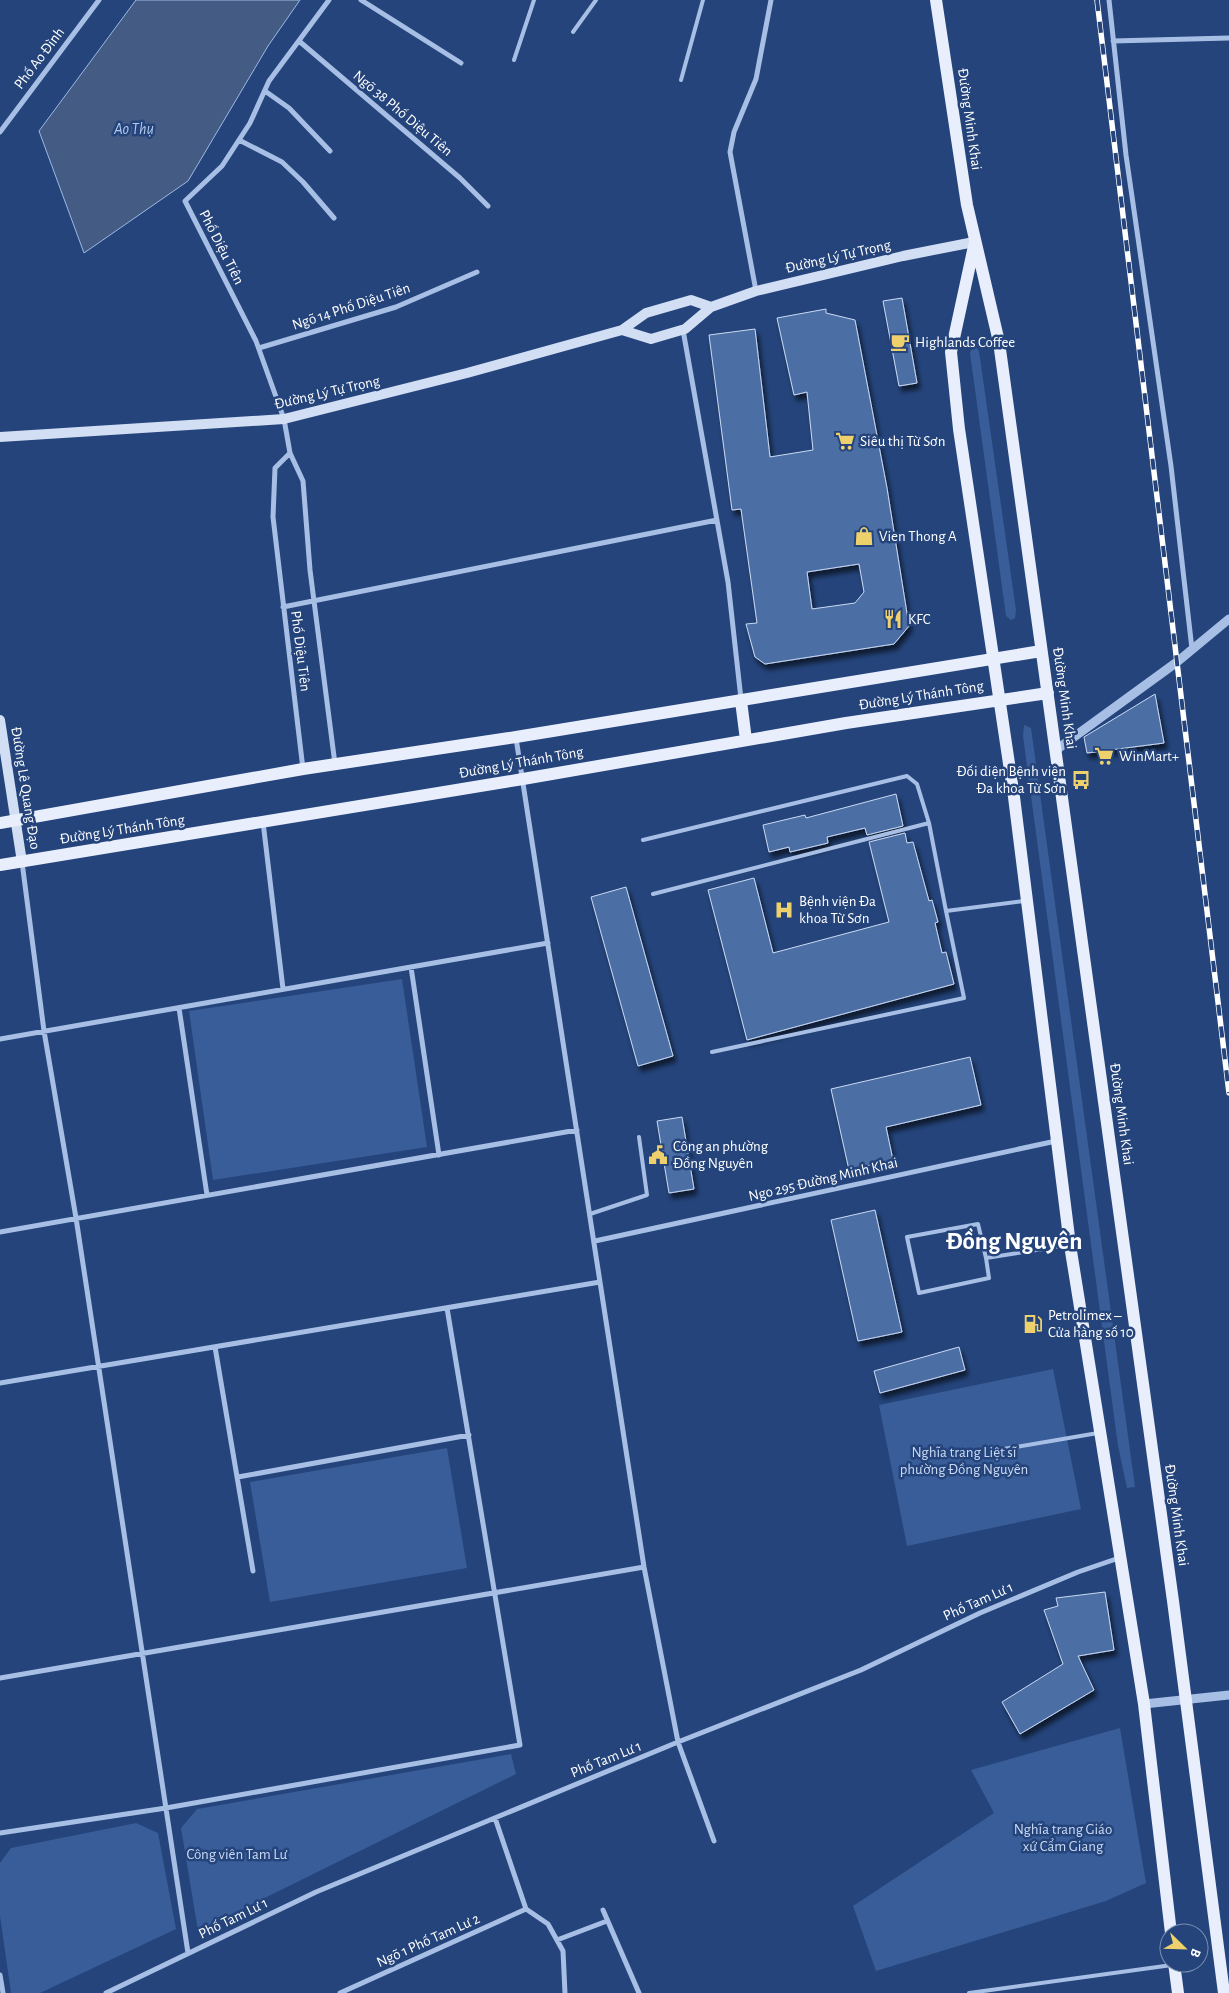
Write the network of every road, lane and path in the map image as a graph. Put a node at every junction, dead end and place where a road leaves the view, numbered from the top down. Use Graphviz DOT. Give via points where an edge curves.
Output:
graph roads {
  1 [pos="99,0"];
  2 [pos="329,0"];
  3 [pos="362,0"];
  4 [pos="534,0"];
  5 [pos="596,0"];
  6 [pos="703,0"];
  7 [pos="771,0"];
  8 [pos="936,0"];
  9 [pos="1108,0"];
  10 [pos="573,32"];
  11 [pos="1229,38"];
  12 [pos="299,41"];
  13 [pos="1114,41"];
  14 [pos="514,60"];
  15 [pos="462,62"];
  16 [pos="680,80"];
  17 [pos="265,91"];
  18 [pos="0,132"];
  19 [pos="239,140"];
  20 [pos="330,151"];
  21 [pos="488,206"];
  22 [pos="334,218"];
  23 [pos="974,242"];
  24 [pos="477,272"];
  25 [pos="756,291"];
  26 [pos="711,307"];
  27 [pos="622,330"];
  28 [pos="683,330"];
  29 [pos="259,348"];
  30 [pos="284,419"];
  31 [pos="0,437"];
  32 [pos="290,453"];
  33 [pos="717,520"];
  34 [pos="314,602"];
  35 [pos="283,607"];
  36 [pos="1229,619"];
  37 [pos="1192,650"];
  38 [pos="1042,651"];
  39 [pos="993,659"];
  40 [pos="1048,693"];
  41 [pos="1000,699"];
  42 [pos="741,701"];
  43 [pos="0,720"];
  44 [pos="516,737"];
  45 [pos="746,740"];
  46 [pos="1056,750"];
  47 [pos="335,764"];
  48 [pos="303,768"];
  49 [pos="523,779"];
  50 [pos="15,821"];
  51 [pos="263,822"];
  52 [pos="0,823"];
  53 [pos="929,823"];
  54 [pos="643,840"];
  55 [pos="22,862"];
  56 [pos="0,865"];
  57 [pos="653,894"];
  58 [pos="1028,900"];
  59 [pos="946,911"];
  60 [pos="548,943"];
  61 [pos="411,967"];
  62 [pos="283,989"];
  63 [pos="179,1008"];
  64 [pos="44,1031"];
  65 [pos="0,1039"];
  66 [pos="712,1052"];
  67 [pos="577,1130"];
  68 [pos="639,1137"];
  69 [pos="1056,1141"];
  70 [pos="439,1154"];
  71 [pos="208,1195"];
  72 [pos="590,1214"];
  73 [pos="76,1218"];
  74 [pos="0,1232"];
  75 [pos="595,1241"];
  76 [pos="1070,1245"];
  77 [pos="986,1258"];
  78 [pos="600,1282"];
  79 [pos="447,1308"];
  80 [pos="215,1347"];
  81 [pos="99,1366"];
  82 [pos="0,1383"];
  83 [pos="1100,1432"];
  84 [pos="469,1435"];
  85 [pos="992,1451"];
  86 [pos="238,1477"];
  87 [pos="1119,1558"];
  88 [pos="644,1567"];
  89 [pos="253,1571"];
  90 [pos="496,1592"];
  91 [pos="142,1653"];
  92 [pos="0,1678"];
  93 [pos="1229,1696"];
  94 [pos="1185,1699"];
  95 [pos="1144,1704"];
  96 [pos="678,1742"];
  97 [pos="166,1808"];
  98 [pos="495,1818"];
  99 [pos="0,1833"];
  100 [pos="714,1841"];
  101 [pos="526,1909"];
  102 [pos="603,1910"];
  103 [pos="606,1922"];
  104 [pos="1170,1923"];
  105 [pos="557,1940"];
  106 [pos="188,1953"];
  107 [pos="1159,1966"];
  108 [pos="1175,1973"];
  109 [pos="0,1975"];
  110 [pos="3,1993"];
  111 [pos="106,1993"];
  112 [pos="340,1993"];
  113 [pos="565,1993"];
  114 [pos="639,1993"];
  115 [pos="969,1993"];
  116 [pos="1178,1993"];
  117 [pos="1224,1993"];
  1 -- 18 [label="street, Phố Ao Đình"];
  2 -- 12 [label="street, Phố Diệu Tiên"];
  3 -- 15 [label="street"];
  4 -- 14 [label="lane"];
  5 -- 10 [label="lane"];
  6 -- 16 [label="lane"];
  7 -- 25 [label="street" via="756,79 734,132 730,152"];
  8 -- 23 [label="main road, Đường Minh Khai"];
  9 -- 13 [label="street"];
  11 -- 13 [label="street"];
  12 -- 17 [label="street, Phố Diệu Tiên"];
  12 -- 21 [label="street, Ngõ 38 Phố Diệu Tiên" via="460,178"];
  13 -- 37 [label="street" via="1126,155 1171,466"];
  17 -- 19 [label="street, Phố Diệu Tiên"];
  17 -- 20 [label="street" via="289,108"];
  19 -- 22 [label="street" via="282,162"];
  19 -- 29 [label="street, Phố Diệu Tiên" via="222,166 185,201"];
  23 -- 25 [label="main road, Đường Lý Tự Trọng"];
  23 -- 38 [label="main road, Đường Minh Khai" via="999,342"];
  23 -- 39 [label="main road, Đường Minh Khai" via="951,352 959,429"];
  24 -- 29 [label="street, Ngõ 14 Phố Diệu Tiên" via="396,307"];
  25 -- 26 [label="main road, Đường Lý Tự Trọng"];
  26 -- 27 [label="main road, Đường Lý Tự Trọng" via="691,300 646,313"];
  26 -- 28 [label="main road, Đường Lý Tự Trọng"];
  27 -- 28 [label="main road, Đường Lý Tự Trọng" via="651,339"];
  27 -- 30 [label="main road, Đường Lý Tự Trọng"];
  28 -- 33 [label="street"];
  29 -- 30 [label="street, Phố Diệu Tiên"];
  30 -- 31 [label="main road, Đường Lý Tự Trọng"];
  30 -- 32 [label="street, Phố Diệu Tiên"];
  32 -- 34 [label="street, Phố Diệu Tiên" via="303,481"];
  32 -- 35 [label="street, Phố Diệu Tiên" via="275,468 273,517"];
  33 -- 34 [label="street"];
  33 -- 42 [label="street" via="728,582"];
  34 -- 35 [label="street"];
  34 -- 47 [label="street, Phố Diệu Tiên"];
  35 -- 48 [label="street, Phố Diệu Tiên"];
  36 -- 37 [label="street"];
  37 -- 46 [label="street"];
  38 -- 39 [label="main road, Đường Lý Thánh Tông"];
  38 -- 40 [label="main road, Đường Minh Khai"];
  39 -- 41 [label="main road, Đường Minh Khai"];
  39 -- 42 [label="main road, Đường Lý Thánh Tông"];
  40 -- 41 [label="main road, Đường Lý Thánh Tông"];
  40 -- 46 [label="main road, Đường Minh Khai"];
  41 -- 45 [label="main road, Đường Lý Thánh Tông"];
  41 -- 58 [label="main road, Đường Minh Khai"];
  42 -- 44 [label="main road, Đường Lý Thánh Tông"];
  42 -- 45 [label="main road"];
  43 -- 50 [label="main road, Đường Lê Quang Đạo"];
  44 -- 47 [label="main road, Đường Lý Thánh Tông"];
  44 -- 49 [label="street"];
  45 -- 49 [label="main road, Đường Lý Thánh Tông"];
  46 -- 94 [label="main road, Đường Minh Khai"];
  47 -- 48 [label="main road, Đường Lý Thánh Tông"];
  48 -- 50 [label="main road, Đường Lý Thánh Tông"];
  49 -- 51 [label="main road, Đường Lý Thánh Tông"];
  49 -- 60 [label="street"];
  50 -- 52 [label="main road, Đường Lý Thánh Tông"];
  50 -- 55 [label="main road, Đường Lê Quang Đạo"];
  51 -- 55 [label="main road, Đường Lý Thánh Tông"];
  51 -- 62 [label="street"];
  53 -- 54 [label="lane" via="917,784 907,776"];
  53 -- 57 [label="lane"];
  53 -- 59 [label="lane"];
  55 -- 56 [label="main road, Đường Lý Thánh Tông"];
  55 -- 64 [label="street"];
  58 -- 59 [label="lane"];
  58 -- 69 [label="main road, Đường Minh Khai"];
  59 -- 66 [label="lane" via="964,998"];
  60 -- 61 [label="street"];
  60 -- 67 [label="street"];
  61 -- 62 [label="street"];
  61 -- 70 [label="street"];
  62 -- 63 [label="street"];
  63 -- 64 [label="street"];
  63 -- 71 [label="street"];
  64 -- 65 [label="street"];
  64 -- 73 [label="street"];
  67 -- 70 [label="street"];
  67 -- 72 [label="street"];
  68 -- 72 [label="lane" via="647,1195"];
  69 -- 75 [label="street, Ngo 295 Đường Minh Khai"];
  69 -- 76 [label="main road, Đường Minh Khai"];
  70 -- 71 [label="street"];
  71 -- 73 [label="street"];
  72 -- 75 [label="street"];
  73 -- 74 [label="street"];
  73 -- 81 [label="street"];
  75 -- 78 [label="street"];
  76 -- 77 [label="lane"];
  76 -- 83 [label="main road, Đường Minh Khai"];
  77 -- 77 [label="lane" via="978,1224 908,1237 919,1293 990,1278"];
  78 -- 79 [label="street"];
  78 -- 88 [label="street"];
  79 -- 80 [label="street"];
  79 -- 84 [label="street"];
  80 -- 81 [label="street"];
  80 -- 86 [label="street"];
  81 -- 82 [label="street"];
  81 -- 91 [label="street"];
  83 -- 85 [label="lane"];
  83 -- 87 [label="main road, Đường Minh Khai"];
  84 -- 86 [label="street"];
  84 -- 90 [label="street"];
  86 -- 89 [label="street"];
  87 -- 95 [label="main road, Đường Minh Khai"];
  87 -- 96 [label="street, Phố Tam Lư 1" via="980,1613 861,1670"];
  88 -- 90 [label="street"];
  88 -- 96 [label="street"];
  90 -- 91 [label="street"];
  90 -- 97 [label="street" via="520,1745"];
  91 -- 92 [label="street"];
  91 -- 97 [label="street"];
  93 -- 94 [label="street"];
  94 -- 95 [label="street"];
  94 -- 117 [label="main road, Đường Minh Khai"];
  95 -- 104 [label="main road, Đường Minh Khai"];
  96 -- 98 [label="street, Phố Tam Lư 1"];
  96 -- 100 [label="street"];
  97 -- 99 [label="street"];
  97 -- 106 [label="street"];
  98 -- 101 [label="street"];
  98 -- 106 [label="street, Phố Tam Lư 1" via="316,1892"];
  101 -- 105 [label="street" via="548,1924"];
  101 -- 112 [label="street, Ngõ 1 Phố Tam Lư 2"];
  102 -- 103 [label="street"];
  103 -- 105 [label="street"];
  103 -- 114 [label="street"];
  105 -- 113 [label="street" via="562,1951"];
  106 -- 111 [label="street, Phố Tam Lư 1"];
  107 -- 115 [label="lane"];
  108 -- 116 [label="main road"];
  109 -- 110 [label="street"];
}
